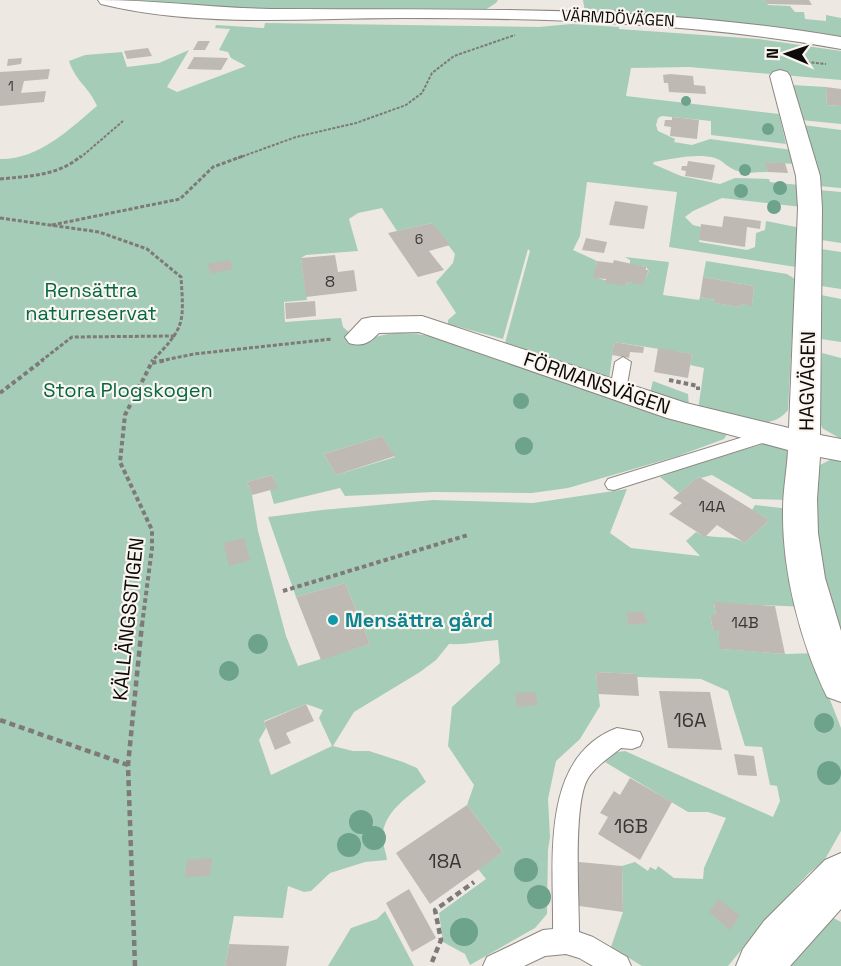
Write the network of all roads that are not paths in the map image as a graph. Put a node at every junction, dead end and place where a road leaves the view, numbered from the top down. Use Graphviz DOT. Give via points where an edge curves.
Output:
graph roads {
  1 [pos="107,0"];
  2 [pos="841,43"];
  3 [pos="787,68"];
  4 [pos="359,338"];
  5 [pos="623,362"];
  6 [pos="618,390"];
  7 [pos="770,435"];
  8 [pos="806,443"];
  9 [pos="841,450"];
  10 [pos="614,484"];
  11 [pos="841,685"];
  12 [pos="632,739"];
  13 [pos="841,876"];
  14 [pos="566,941"];
  15 [pos="496,966"];
  16 [pos="618,966"];
  17 [pos="760,966"];
  1 -- 2 [label="street, VÄRMDÖVÄGEN" via="226,12 538,14 669,21"];
  3 -- 8 [label="street, HAGVÄGEN" via="808,176 810,208"];
  4 -- 6 [label="street, FÖRMANSVÄGEN" via="372,325 422,324"];
  5 -- 6 [label="lane"];
  6 -- 7 [label="street, FÖRMANSVÄGEN" via="678,411"];
  7 -- 8 [label="street, FÖRMANSVÄGEN"];
  7 -- 10 [label="lane"];
  8 -- 9 [label="street, FÖRMANSVÄGEN"];
  8 -- 11 [label="street, HAGVÄGEN" via="800,512 802,553"];
  12 -- 14 [label="lane" via="617,738 580,771 573,787"];
  13 -- 17 [label="street" via="781,938"];
  14 -- 15 [label="lane" via="543,942"];
  14 -- 16 [label="lane" via="584,945"];
}
